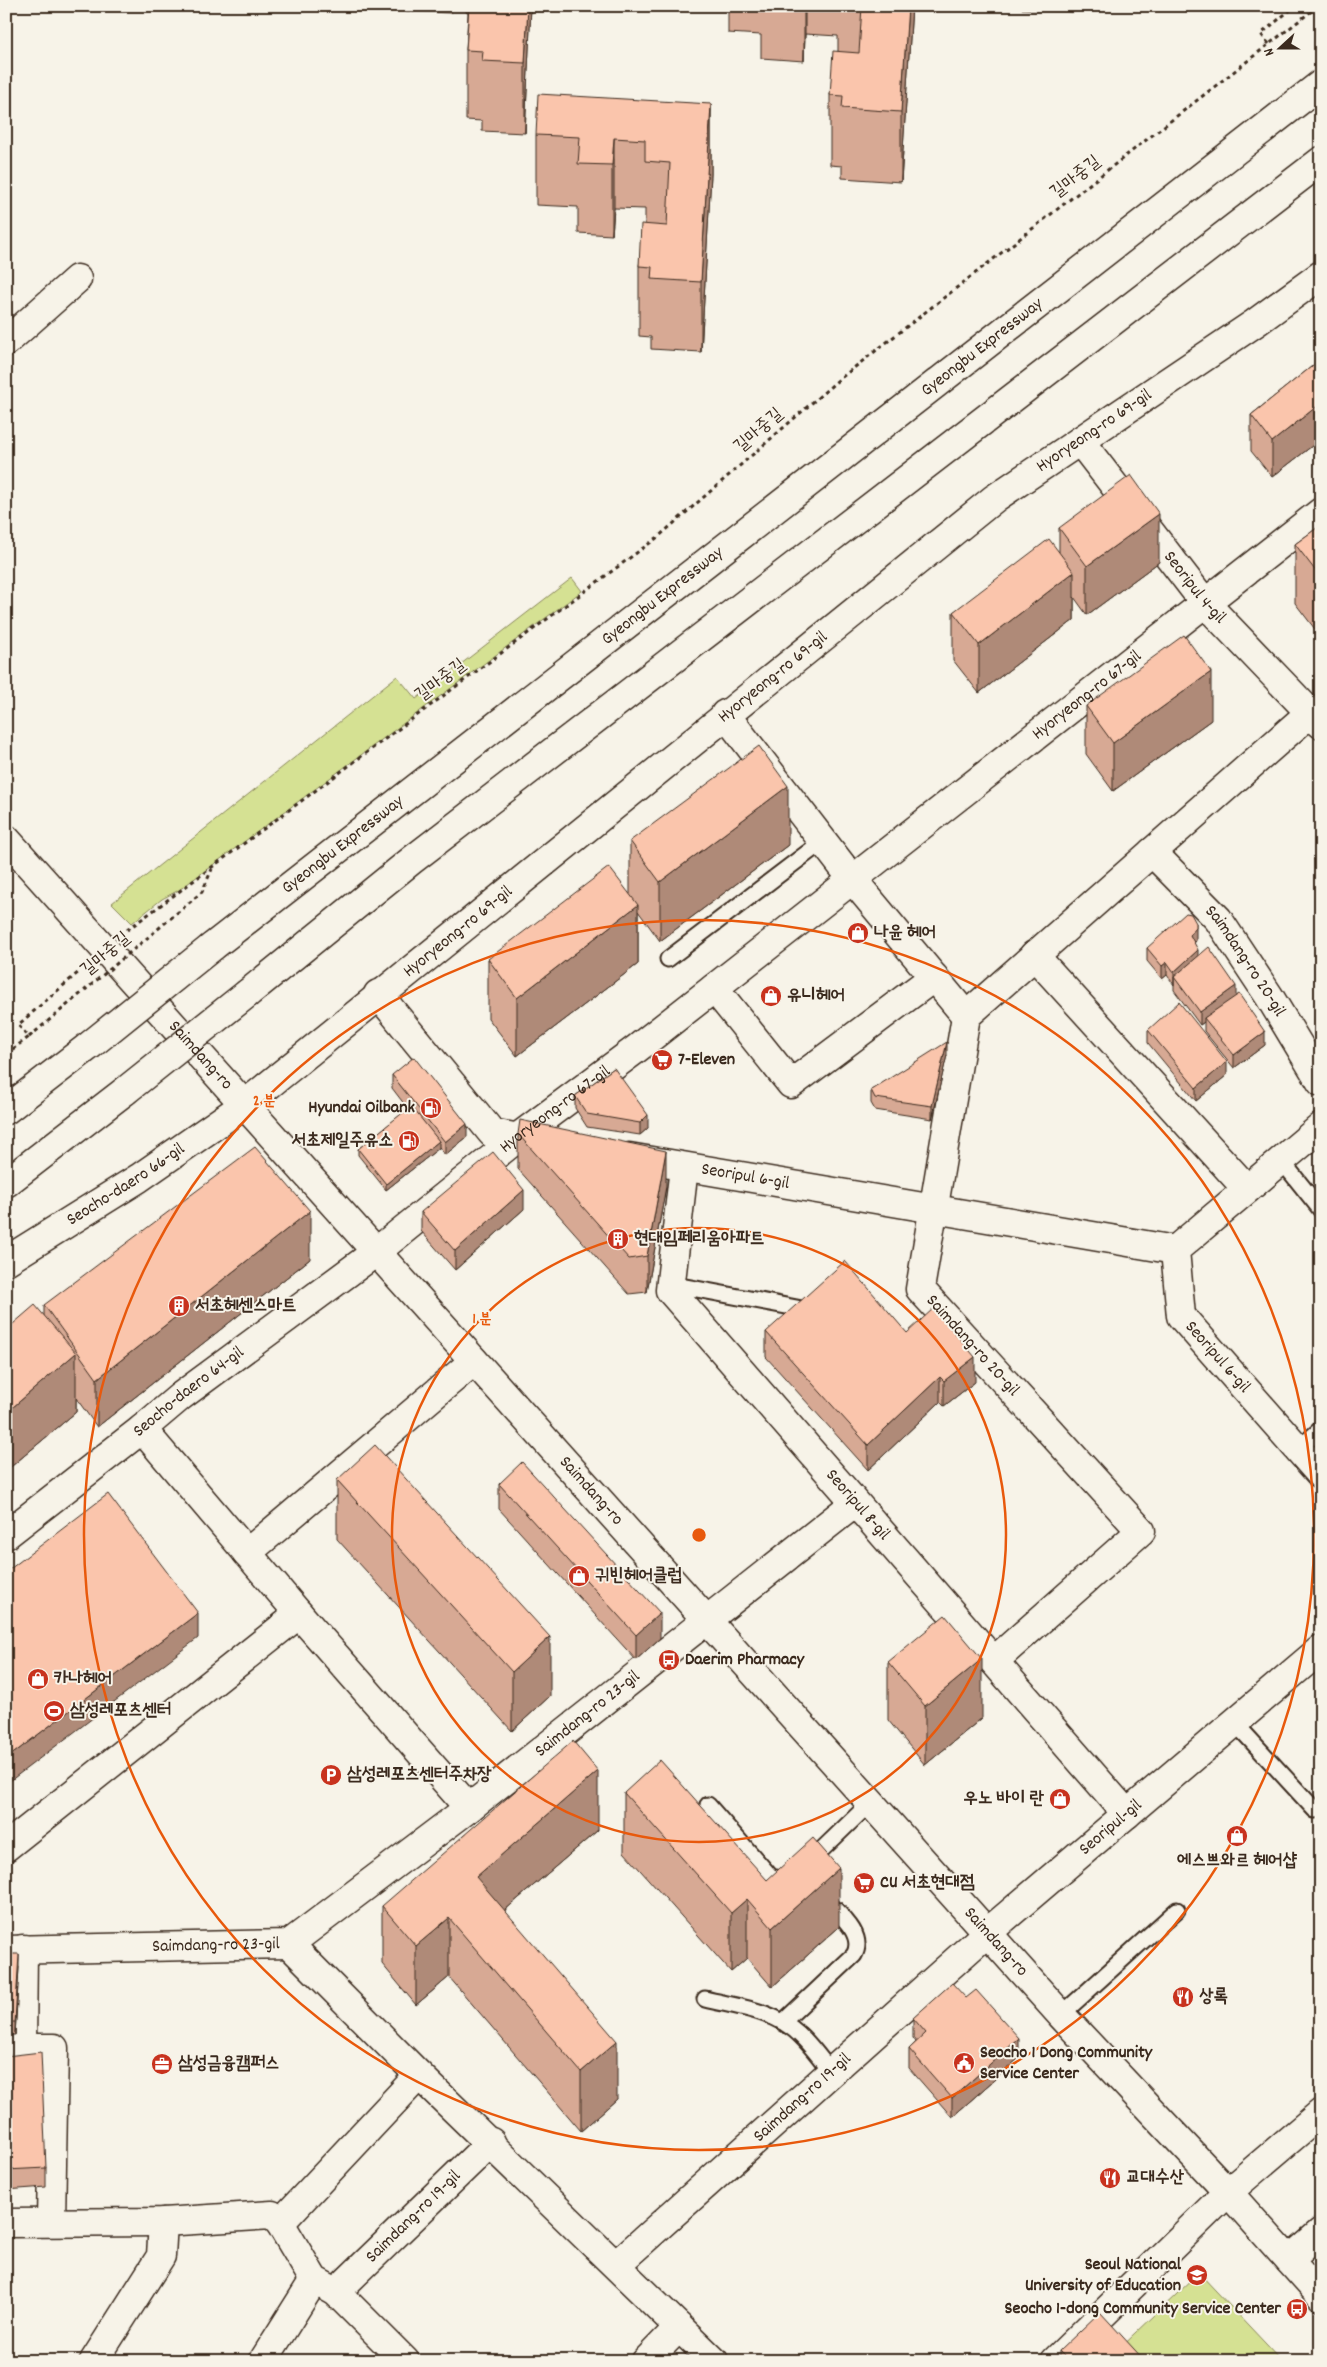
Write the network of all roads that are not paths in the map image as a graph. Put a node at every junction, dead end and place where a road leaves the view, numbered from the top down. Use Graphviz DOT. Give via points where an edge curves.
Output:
graph roads {
  1 [pos="1321,84"];
  2 [pos="1321,161"];
  3 [pos="1321,275"];
  4 [pos="77,279"];
  5 [pos="6,342"];
  6 [pos="1080,441"];
  7 [pos="1321,512"];
  8 [pos="1205,603"];
  9 [pos="725,714"];
  10 [pos="1315,719"];
  11 [pos="6,839"];
  12 [pos="823,840"];
  13 [pos="1152,852"];
  14 [pos="853,880"];
  15 [pos="1034,955"];
  16 [pos="668,959"];
  17 [pos="934,977"];
  18 [pos="714,988"];
  19 [pos="378,994"];
  20 [pos="966,1016"];
  21 [pos="1321,1082"];
  22 [pos="244,1105"];
  23 [pos="6,1110"];
  24 [pos="1321,1127"];
  25 [pos="517,1138"];
  26 [pos="554,1144"];
  27 [pos="609,1154"];
  28 [pos="1281,1160"];
  29 [pos="684,1167"];
  30 [pos="6,1183"];
  31 [pos="1247,1189"];
  32 [pos="932,1209"];
  33 [pos="1321,1210"];
  34 [pos="1175,1250"];
  35 [pos="376,1252"];
  36 [pos="6,1261"];
  37 [pos="670,1284"];
  38 [pos="802,1309"];
  39 [pos="474,1361"];
  40 [pos="142,1429"];
  41 [pos="1321,1429"];
  42 [pos="1298,1449"];
  43 [pos="1321,1475"];
  44 [pos="855,1503"];
  45 [pos="6,1535"];
  46 [pos="247,1553"];
  47 [pos="298,1614"];
  48 [pos="707,1621"];
  49 [pos="1321,1650"];
  50 [pos="994,1661"];
  51 [pos="1234,1723"];
  52 [pos="871,1802"];
  53 [pos="708,1804"];
  54 [pos="1321,1806"];
  55 [pos="469,1808"];
  56 [pos="1128,1814"];
  57 [pos="6,1847"];
  58 [pos="817,1890"];
  59 [pos="1177,1910"];
  60 [pos="988,1932"];
  61 [pos="289,1944"];
  62 [pos="15,1949"];
  63 [pos="705,1999"];
  64 [pos="1061,2015"];
  65 [pos="783,2022"];
  66 [pos="831,2072"];
  67 [pos="419,2075"];
  68 [pos="1321,2113"];
  69 [pos="491,2142"];
  70 [pos="1228,2192"];
  71 [pos="51,2222"];
  72 [pos="163,2222"];
  73 [pos="280,2223"];
  74 [pos="7,2224"];
  75 [pos="1321,2232"];
  76 [pos="1289,2260"];
  77 [pos="616,2264"];
  78 [pos="325,2286"];
  79 [pos="1321,2296"];
  80 [pos="679,2327"];
  81 [pos="94,2361"];
  82 [pos="263,2361"];
  83 [pos="405,2361"];
  84 [pos="646,2361"];
  85 [pos="714,2361"];
  86 [pos="1055,2361"];
  1 -- 23 [label="main road, Gyeongbu Expressway, bridge"];
  2 -- 30 [label="main road, bridge" via="412,860"];
  3 -- 6 [label="main road, Hyoryeong-ro 69-gil"];
  4 -- 5 [label="main road"];
  6 -- 8 [label="main road, Seoripul 4-gil"];
  6 -- 9 [label="main road, Hyoryeong-ro 69-gil" via="995,498"];
  7 -- 8 [label="main road, Hyoryeong-ro 67-gil"];
  8 -- 10 [label="main road, Seoripul 4-gil"];
  8 -- 14 [label="main road, Hyoryeong-ro 67-gil"];
  9 -- 12 [label="main road"];
  9 -- 19 [label="main road, Hyoryeong-ro 69-gil"];
  10 -- 13 [label="main road"];
  11 -- 22 [label="main road, Saimdang-ro"];
  12 -- 14 [label="main road"];
  12 -- 16 [label="lane"];
  13 -- 15 [label="main road"];
  13 -- 21 [label="main road, Saimdang-ro 20-gil" via="1218,919"];
  14 -- 17 [label="main road"];
  14 -- 18 [label="main road, Hyoryeong-ro 67-gil"];
  15 -- 20 [label="main road"];
  15 -- 31 [label="main road"];
  17 -- 18 [label="main road" via="791,1084"];
  17 -- 20 [label="main road"];
  18 -- 25 [label="main road, Hyoryeong-ro 67-gil"];
  19 -- 22 [label="main road, Hyoryeong-ro 69-gil"];
  19 -- 25 [label="main road" via="492,1133"];
  20 -- 32 [label="main road, Saimdang-ro 20-gil"];
  22 -- 35 [label="main road, Saimdang-ro"];
  22 -- 36 [label="main road, Seocho-daero 66-gil" via="139,1178"];
  24 -- 28 [label="main road"];
  25 -- 26 [label="main road"];
  25 -- 35 [label="main road, Hyoryeong-ro 67-gil"];
  27 -- 29 [label="main road, Seoripul 6-gil"];
  28 -- 31 [label="main road"];
  28 -- 33 [label="lane"];
  29 -- 32 [label="main road, Seoripul 6-gil"];
  29 -- 37 [label="main road"];
  31 -- 34 [label="main road"];
  32 -- 34 [label="main road, Seoripul 6-gil"];
  32 -- 50 [label="main road, Saimdang-ro 20-gil" via="920,1289 1141,1531"];
  34 -- 42 [label="main road, Seoripul 6-gil" via="1181,1316"];
  35 -- 39 [label="main road, Saimdang-ro"];
  35 -- 40 [label="main road, Seocho-daero 64-gil" via="181,1396"];
  37 -- 38 [label="lane"];
  37 -- 44 [label="main road, Seoripul 8-gil" via="670,1290"];
  39 -- 46 [label="main road"];
  39 -- 48 [label="main road, Saimdang-ro"];
  40 -- 45 [label="main road, Seocho-daero 64-gil"];
  40 -- 46 [label="main road"];
  41 -- 42 [label="lane"];
  42 -- 43 [label="main road, Seoripul 6-gil"];
  44 -- 48 [label="main road"];
  44 -- 50 [label="main road, Seoripul 8-gil"];
  46 -- 47 [label="main road"];
  47 -- 55 [label="main road"];
  47 -- 57 [label="main road"];
  48 -- 52 [label="main road, Saimdang-ro"];
  48 -- 55 [label="main road, Saimdang-ro 23-gil"];
  49 -- 51 [label="main road, Seoripul-gil"];
  50 -- 56 [label="main road, Seoripul 8-gil"];
  51 -- 54 [label="lane" via="1315,1810"];
  51 -- 56 [label="main road, Seoripul-gil"];
  52 -- 53 [label="lane" via="803,1874 782,1879 771,1877"];
  52 -- 60 [label="main road, Saimdang-ro"];
  55 -- 61 [label="main road, Saimdang-ro 23-gil"];
  56 -- 60 [label="main road, Seoripul-gil"];
  58 -- 65 [label="lane" via="858,1938 858,1948"];
  59 -- 64 [label="lane"];
  60 -- 64 [label="main road, Saimdang-ro"];
  60 -- 66 [label="main road, Saimdang-ro 19-gil"];
  61 -- 62 [label="main road, Saimdang-ro 23-gil"];
  61 -- 67 [label="main road"];
  62 -- 71 [label="main road" via="22,2048 54,2048"];
  63 -- 65 [label="lane" via="751,2009"];
  64 -- 70 [label="main road, Saimdang-ro"];
  65 -- 66 [label="lane" via="798,2033"];
  66 -- 77 [label="main road, Saimdang-ro 19-gil"];
  67 -- 69 [label="main road"];
  67 -- 73 [label="main road"];
  68 -- 70 [label="main road"];
  69 -- 77 [label="main road"];
  69 -- 78 [label="main road, Saimdang-ro 19-gil"];
  70 -- 76 [label="main road, Saimdang-ro"];
  70 -- 86 [label="main road"];
  71 -- 72 [label="main road"];
  71 -- 74 [label="main road"];
  72 -- 73 [label="main road" via="272,2215"];
  72 -- 81 [label="main road" via="161,2256"];
  73 -- 78 [label="main road"];
  75 -- 76 [label="main road"];
  76 -- 79 [label="main road, Saimdang-ro"];
  77 -- 80 [label="main road"];
  78 -- 82 [label="main road, Saimdang-ro 19-gil"];
  78 -- 83 [label="main road"];
  80 -- 84 [label="main road"];
  80 -- 85 [label="main road"];
}
